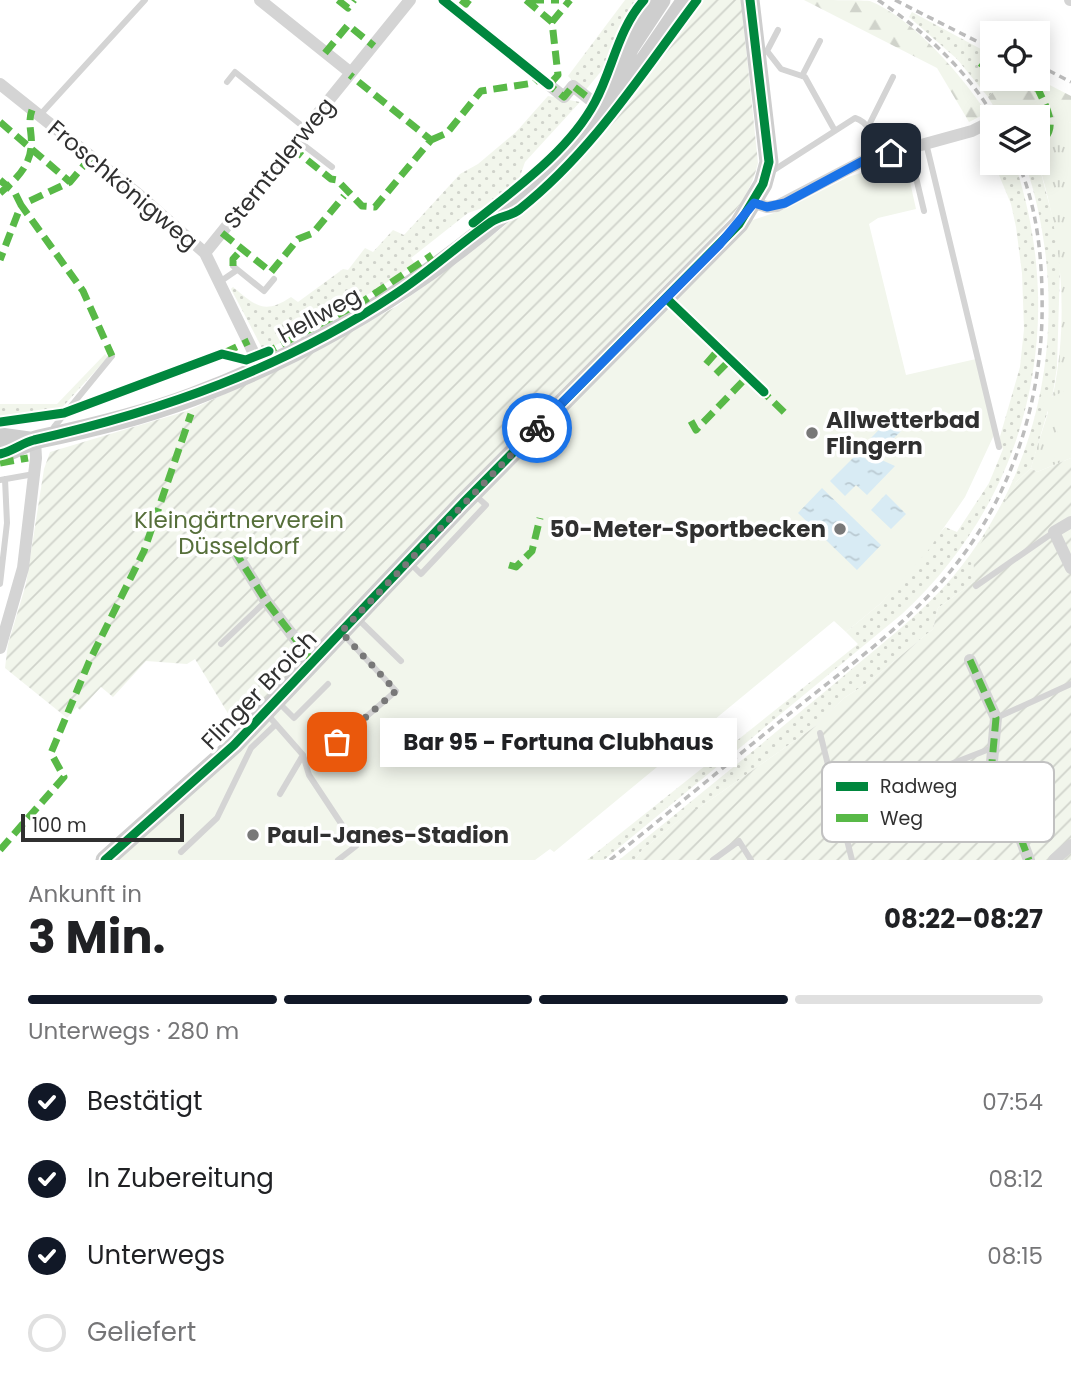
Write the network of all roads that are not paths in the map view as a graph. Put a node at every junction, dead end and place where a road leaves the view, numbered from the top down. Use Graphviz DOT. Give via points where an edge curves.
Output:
graph roads {
  1 [pos="145,0"];
  2 [pos="260,0"];
  3 [pos="410,0"];
  4 [pos="443,0"];
  5 [pos="661,0"];
  6 [pos="686,0"];
  7 [pos="750,0"];
  8 [pos="778,30"];
  9 [pos="820,41"];
  10 [pos="351,73"];
  11 [pos="802,76"];
  12 [pos="894,77"];
  13 [pos="227,82"];
  14 [pos="0,84"];
  15 [pos="593,102"];
  16 [pos="40,116"];
  17 [pos="593,124"];
  18 [pos="868,127"];
  19 [pos="980,127"];
  20 [pos="306,129"];
  21 [pos="835,131"];
  22 [pos="298,140"];
  23 [pos="926,143"];
  24 [pos="909,148"];
  25 [pos="878,157"];
  26 [pos="332,167"];
  27 [pos="768,169"];
  28 [pos="754,203"];
  29 [pos="924,211"];
  30 [pos="205,253"];
  31 [pos="274,279"];
  32 [pos="221,281"];
  33 [pos="112,356"];
  34 [pos="261,368"];
  35 [pos="54,436"];
  36 [pos="0,437"];
  37 [pos="32,441"];
  38 [pos="999,447"];
  39 [pos="0,454"];
  40 [pos="34,474"];
  41 [pos="2,480"];
  42 [pos="1071,522"];
  43 [pos="1054,532"];
  44 [pos="234,550"];
  45 [pos="1071,568"];
  46 [pos="0,584"];
  47 [pos="976,586"];
  48 [pos="266,601"];
  49 [pos="356,617"];
  50 [pos="341,632"];
  51 [pos="221,644"];
  52 [pos="0,648"];
  53 [pos="970,660"];
  54 [pos="401,661"];
  55 [pos="313,662"];
  56 [pos="328,684"];
  57 [pos="1071,684"];
  58 [pos="273,712"];
  59 [pos="996,718"];
  60 [pos="820,733"];
  61 [pos="992,748"];
  62 [pos="304,758"];
  63 [pos="827,762"];
  64 [pos="956,762"];
  65 [pos="992,762"];
  66 [pos="280,794"];
  67 [pos="847,842"];
  68 [pos="1023,842"];
  69 [pos="1071,845"];
  70 [pos="181,852"];
  71 [pos="105,860"];
  72 [pos="338,860"];
  73 [pos="713,860"];
  74 [pos="751,860"];
  75 [pos="852,860"];
  76 [pos="1030,860"];
  77 [pos="1054,860"];
  1 -- 16 [label="lane, Froschkönigweg"];
  2 -- 10 [label="street"];
  3 -- 10 [label="street, Sterntalerweg"];
  4 -- 15 [label="street" via="564,97 573,86"];
  5 -- 17 [label="street, Hellweg" via="630,47"];
  6 -- 17 [label="street, Hellweg" via="635,75"];
  7 -- 27 [label="street, Flinger Broich"];
  8 -- 11 [label="lane" via="767,51 781,69"];
  9 -- 11 [label="lane"];
  10 -- 20 [label="street, Sterntalerweg"];
  11 -- 21 [label="lane"];
  12 -- 18 [label="lane"];
  13 -- 20 [label="lane" via="235,72"];
  14 -- 16 [label="street, Froschkönigweg"];
  16 -- 30 [label="street, Froschkönigweg"];
  17 -- 34 [label="street, Hellweg" via="540,180 449,256 379,305"];
  18 -- 21 [label="lane" via="855,118"];
  18 -- 25 [label="lane"];
  19 -- 23 [label="street"];
  20 -- 22 [label="street, Sterntalerweg"];
  21 -- 27 [label="lane" via="774,170"];
  22 -- 26 [label="lane"];
  22 -- 30 [label="street, Sterntalerweg"];
  23 -- 24 [label="street"];
  23 -- 38 [label="lane"];
  24 -- 25 [label="street"];
  24 -- 29 [label="lane"];
  25 -- 28 [label="street" via="785,203 767,207"];
  27 -- 28 [label="street, Flinger Broich"];
  28 -- 49 [label="street, Flinger Broich" via="720,244"];
  30 -- 32 [label="street, Froschkönigweg"];
  31 -- 32 [label="lane" via="264,291 235,268"];
  32 -- 34 [label="street, Froschkönigweg"];
  33 -- 35 [label="lane" via="54,427"];
  34 -- 35 [label="street, Hellweg" via="190,398"];
  35 -- 37 [label="street, Hellweg"];
  36 -- 37 [label="street, Hellweg"];
  37 -- 39 [label="street, Hellweg"];
  37 -- 40 [label="street"];
  40 -- 41 [label="lane"];
  40 -- 52 [label="street" via="23,568"];
  41 -- 46 [label="lane" via="7,523"];
  42 -- 43 [label="street"];
  43 -- 45 [label="street"];
  43 -- 47 [label="lane"];
  44 -- 48 [label="street, Flinger Broich"];
  48 -- 51 [label="lane"];
  48 -- 55 [label="street, Flinger Broich"];
  49 -- 50 [label="street, Flinger Broich"];
  49 -- 54 [label="lane"];
  50 -- 55 [label="street, Flinger Broich"];
  50 -- 62 [label="lane" via="396,691 317,759"];
  53 -- 59 [label="street"];
  55 -- 58 [label="street, Flinger Broich"];
  56 -- 58 [label="lane" via="295,718"];
  57 -- 59 [label="lane"];
  58 -- 62 [label="lane"];
  58 -- 70 [label="lane" via="217,818"];
  58 -- 71 [label="street, Flinger Broich"];
  59 -- 61 [label="street"];
  60 -- 63 [label="lane"];
  61 -- 64 [label="lane"];
  61 -- 65 [label="street"];
  62 -- 66 [label="lane"];
  62 -- 72 [label="lane" via="309,775 356,846"];
  67 -- 75 [label="lane"];
  68 -- 76 [label="street"];
  69 -- 77 [label="street"];
  73 -- 74 [label="lane" via="740,841"];
}
